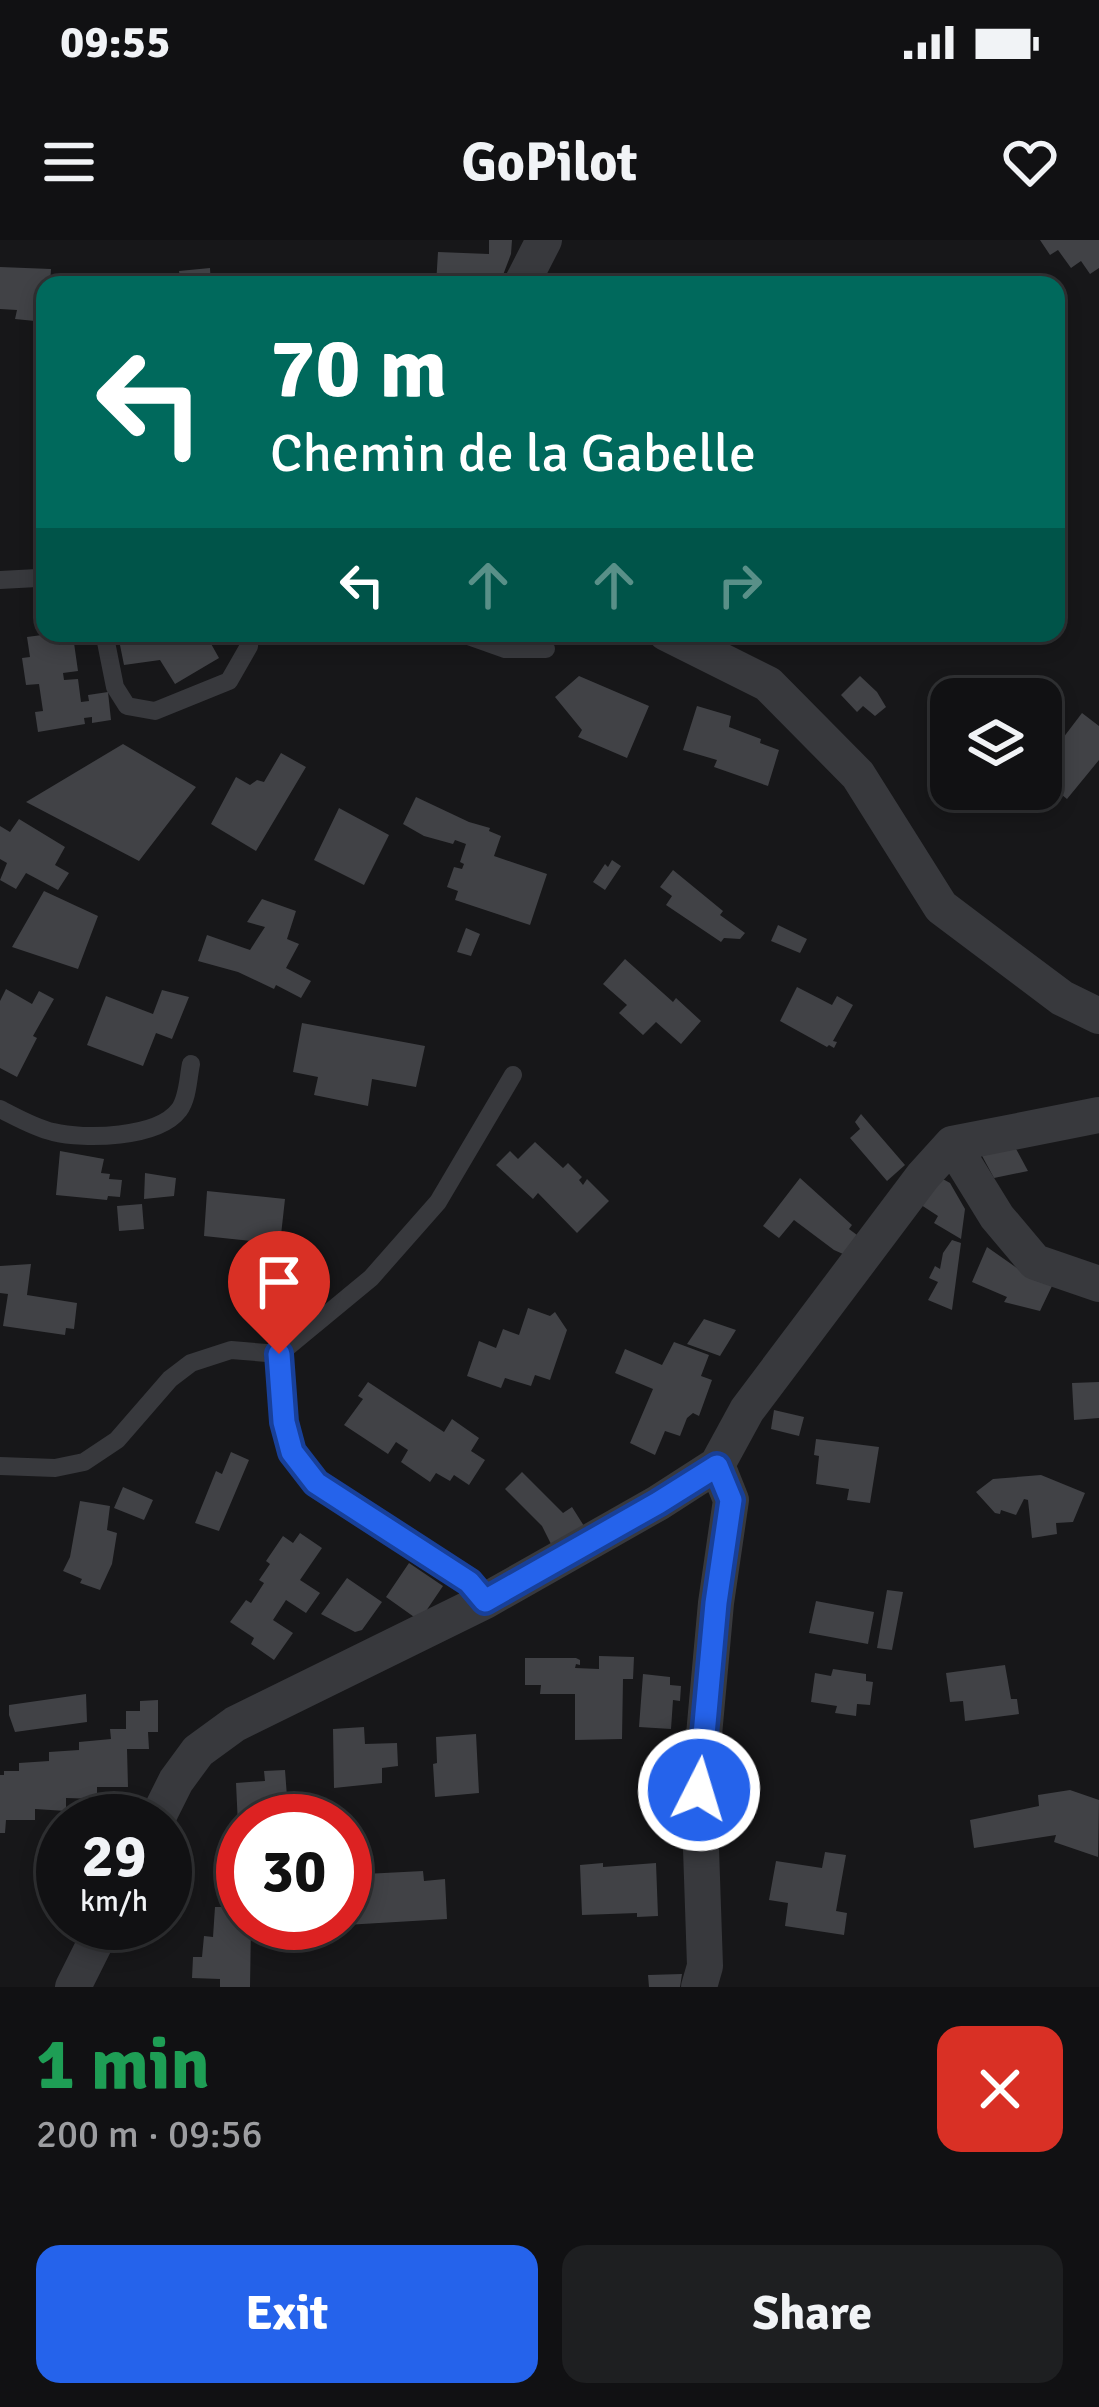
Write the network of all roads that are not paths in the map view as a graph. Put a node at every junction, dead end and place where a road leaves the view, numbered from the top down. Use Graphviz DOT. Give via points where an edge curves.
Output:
graph roads {
  1 [pos="544,240"];
  2 [pos="526,276"];
  3 [pos="36,578"];
  4 [pos="0,580"];
  5 [pos="104,642"];
  6 [pos="249,642"];
  7 [pos="485,642"];
  8 [pos="684,642"];
  9 [pos="546,649"];
  10 [pos="1099,1016"];
  11 [pos="191,1064"];
  12 [pos="513,1075"];
  13 [pos="0,1109"];
  14 [pos="1099,1115"];
  15 [pos="952,1144"];
  16 [pos="1099,1284"];
  17 [pos="279,1354"];
  18 [pos="0,1466"];
  19 [pos="717,1466"];
  20 [pos="485,1601"];
  21 [pos="169,1794"];
  22 [pos="92,1950"];
  23 [pos="73,1987"];
  24 [pos="699,1987"];
  1 -- 2 [label="street"];
  3 -- 4 [label="lane"];
  5 -- 6 [label="lane" via="127,706 155,712 229,681"];
  7 -- 9 [label="lane"];
  8 -- 10 [label="street" via="769,684 858,775 941,908 1062,998"];
  11 -- 13 [label="lane" via="178,1113 152,1128 106,1137 52,1132"];
  12 -- 17 [label="lane" via="438,1202 371,1278"];
  14 -- 15 [label="street"];
  15 -- 16 [label="street" via="1034,1262"];
  15 -- 19 [label="street" via="747,1410"];
  17 -- 18 [label="lane" via="231,1350 191,1363 84,1462"];
  17 -- 20 [label="lane" via="292,1452 316,1483 469,1582"];
  19 -- 20 [label="street"];
  19 -- 24 [label="street" via="731,1500 699,1790"];
  20 -- 21 [label="street" via="235,1724 198,1751"];
  22 -- 23 [label="street"];
}
